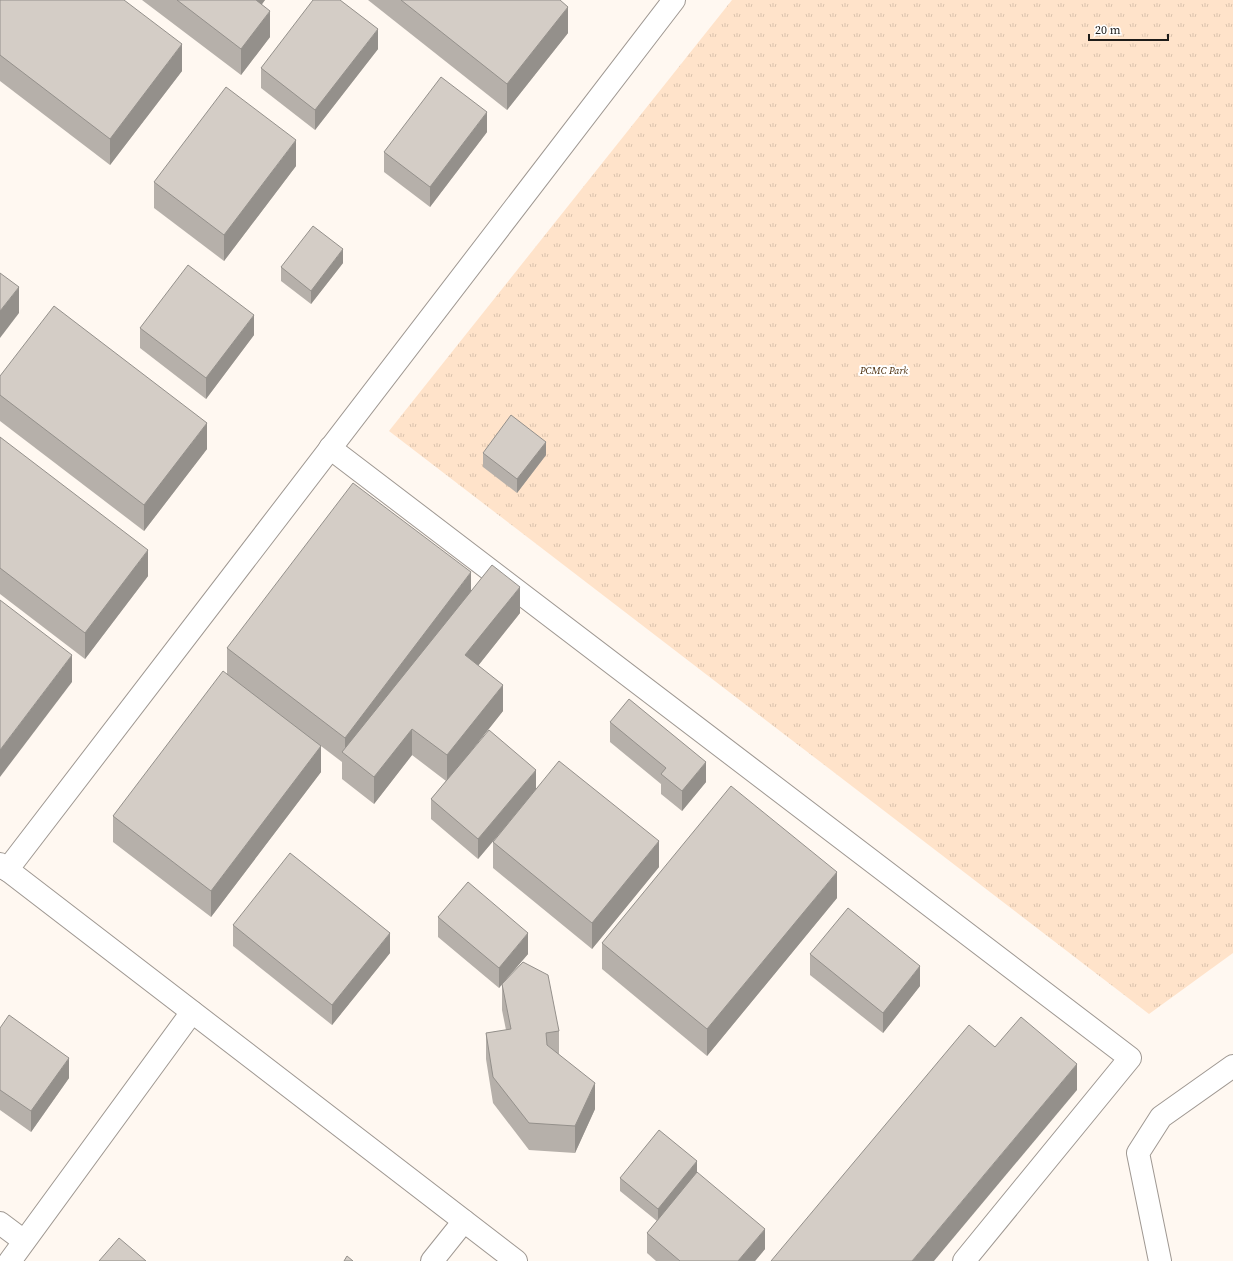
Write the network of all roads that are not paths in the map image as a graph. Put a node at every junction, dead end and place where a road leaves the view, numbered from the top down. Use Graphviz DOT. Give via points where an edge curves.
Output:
graph roads {
  1 [pos="674,0"];
  2 [pos="330,448"];
  3 [pos="4,867"];
  4 [pos="192,1012"];
  5 [pos="1233,1066"];
  6 [pos="464,1221"];
  7 [pos="0,1223"];
  8 [pos="24,1241"];
  9 [pos="10,1261"];
  10 [pos="432,1261"];
  11 [pos="516,1261"];
  12 [pos="964,1261"];
  13 [pos="1160,1261"];
  1 -- 2 [label="street"];
  2 -- 3 [label="street"];
  2 -- 12 [label="street" via="1130,1058"];
  3 -- 4 [label="street"];
  4 -- 6 [label="street"];
  4 -- 8 [label="street"];
  5 -- 13 [label="street" via="1161,1117 1138,1154"];
  6 -- 10 [label="street"];
  6 -- 11 [label="street"];
  7 -- 8 [label="street"];
  8 -- 9 [label="street"];
}
